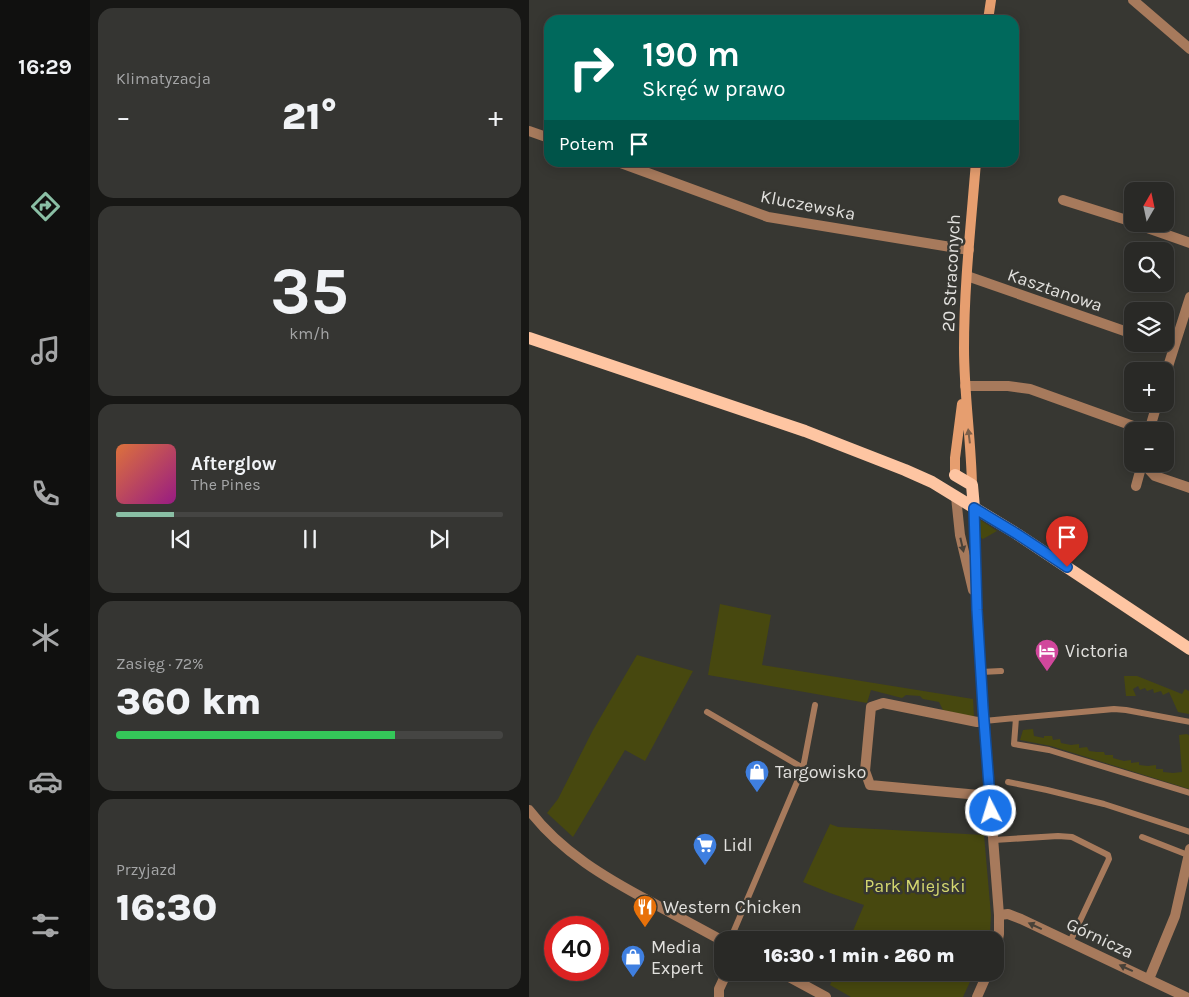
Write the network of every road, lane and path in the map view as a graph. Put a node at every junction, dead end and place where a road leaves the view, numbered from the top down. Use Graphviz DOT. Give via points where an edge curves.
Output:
graph roads {
  1 [pos="991,0"];
  2 [pos="1133,0"];
  3 [pos="989,15"];
  4 [pos="1189,49"];
  5 [pos="529,131"];
  6 [pos="544,136"];
  7 [pos="632,167"];
  8 [pos="976,167"];
  9 [pos="1063,200"];
  10 [pos="1124,219"];
  11 [pos="1157,232"];
  12 [pos="1189,244"];
  13 [pos="969,250"];
  14 [pos="967,276"];
  15 [pos="1189,297"];
  16 [pos="1124,331"];
  17 [pos="529,338"];
  18 [pos="1174,345"];
  19 [pos="965,386"];
  20 [pos="1124,422"];
  21 [pos="1140,472"];
  22 [pos="1151,472"];
  23 [pos="955,475"];
  24 [pos="973,484"];
  25 [pos="1136,486"];
  26 [pos="1189,488"];
  27 [pos="956,497"];
  28 [pos="974,508"];
  29 [pos="977,610"];
  30 [pos="1189,649"];
  31 [pos="1001,671"];
  32 [pos="981,672"];
  33 [pos="815,705"];
  34 [pos="707,712"];
  35 [pos="1016,718"];
  36 [pos="983,721"];
  37 [pos="1189,722"];
  38 [pos="803,768"];
  39 [pos="1008,782"];
  40 [pos="1189,793"];
  41 [pos="990,796"];
  42 [pos="529,810"];
  43 [pos="1189,832"];
  44 [pos="1142,837"];
  45 [pos="993,840"];
  46 [pos="1189,852"];
  47 [pos="999,915"];
  48 [pos="734,931"];
  49 [pos="999,931"];
  50 [pos="714,936"];
  51 [pos="1070,942"];
  52 [pos="1149,979"];
  53 [pos="723,981"];
  54 [pos="797,981"];
  55 [pos="984,981"];
  56 [pos="719,997"];
  57 [pos="826,997"];
  58 [pos="977,997"];
  59 [pos="1186,997"];
  1 -- 3 [label="main road"];
  2 -- 4 [label="street"];
  5 -- 6 [label="street"];
  7 -- 13 [label="street, Kluczewska" via="768,216"];
  8 -- 13 [label="main road, 20 Straconych"];
  9 -- 10 [label="street"];
  11 -- 12 [label="street"];
  13 -- 14 [label="main road, 20 Straconych"];
  14 -- 16 [label="street, Kasztanowa"];
  14 -- 19 [label="main road, 20 Straconych"];
  15 -- 18 [label="street"];
  17 -- 27 [label="main road" via="805,431 905,470"];
  19 -- 20 [label="street" via="1030,389"];
  19 -- 23 [label="main road, 20 Straconych"];
  24 -- 19 [label="main road, 20 Straconych, one-way"];
  21 -- 25 [label="street"];
  22 -- 26 [label="street"];
  23 -- 24 [label="main road"];
  23 -- 27 [label="main road, 20 Straconych"];
  24 -- 28 [label="main road, 20 Straconych"];
  27 -- 28 [label="main road"];
  27 -- 29 [label="street, one-way" via="960,535"];
  28 -- 29 [label="street"];
  28 -- 30 [label="main road"];
  29 -- 32 [label="street"];
  31 -- 32 [label="lane"];
  32 -- 36 [label="street"];
  33 -- 38 [label="lane"];
  34 -- 38 [label="lane"];
  35 -- 36 [label="lane"];
  35 -- 37 [label="lane" via="1114,709"];
  35 -- 40 [label="lane" via="1014,744 1049,750"];
  36 -- 41 [label="street"];
  36 -- 41 [label="street" via="883,703 871,707 865,771 870,785"];
  38 -- 48 [label="lane"];
  39 -- 43 [label="lane" via="1104,804"];
  41 -- 45 [label="street"];
  42 -- 50 [label="street" via="556,840 583,862"];
  44 -- 46 [label="lane"];
  45 -- 47 [label="street"];
  45 -- 51 [label="lane" via="1072,837 1108,855 1109,859"];
  46 -- 52 [label="street" via="1175,916"];
  47 -- 49 [label="street"];
  51 -- 47 [label="street, Górnicza, one-way" via="1008,914"];
  52 -- 51 [label="street, Górnicza, one-way"];
  52 -- 59 [label="street, Górnicza"];
  53 -- 56 [label="street"];
  54 -- 57 [label="street"];
  55 -- 58 [label="street"];
}
